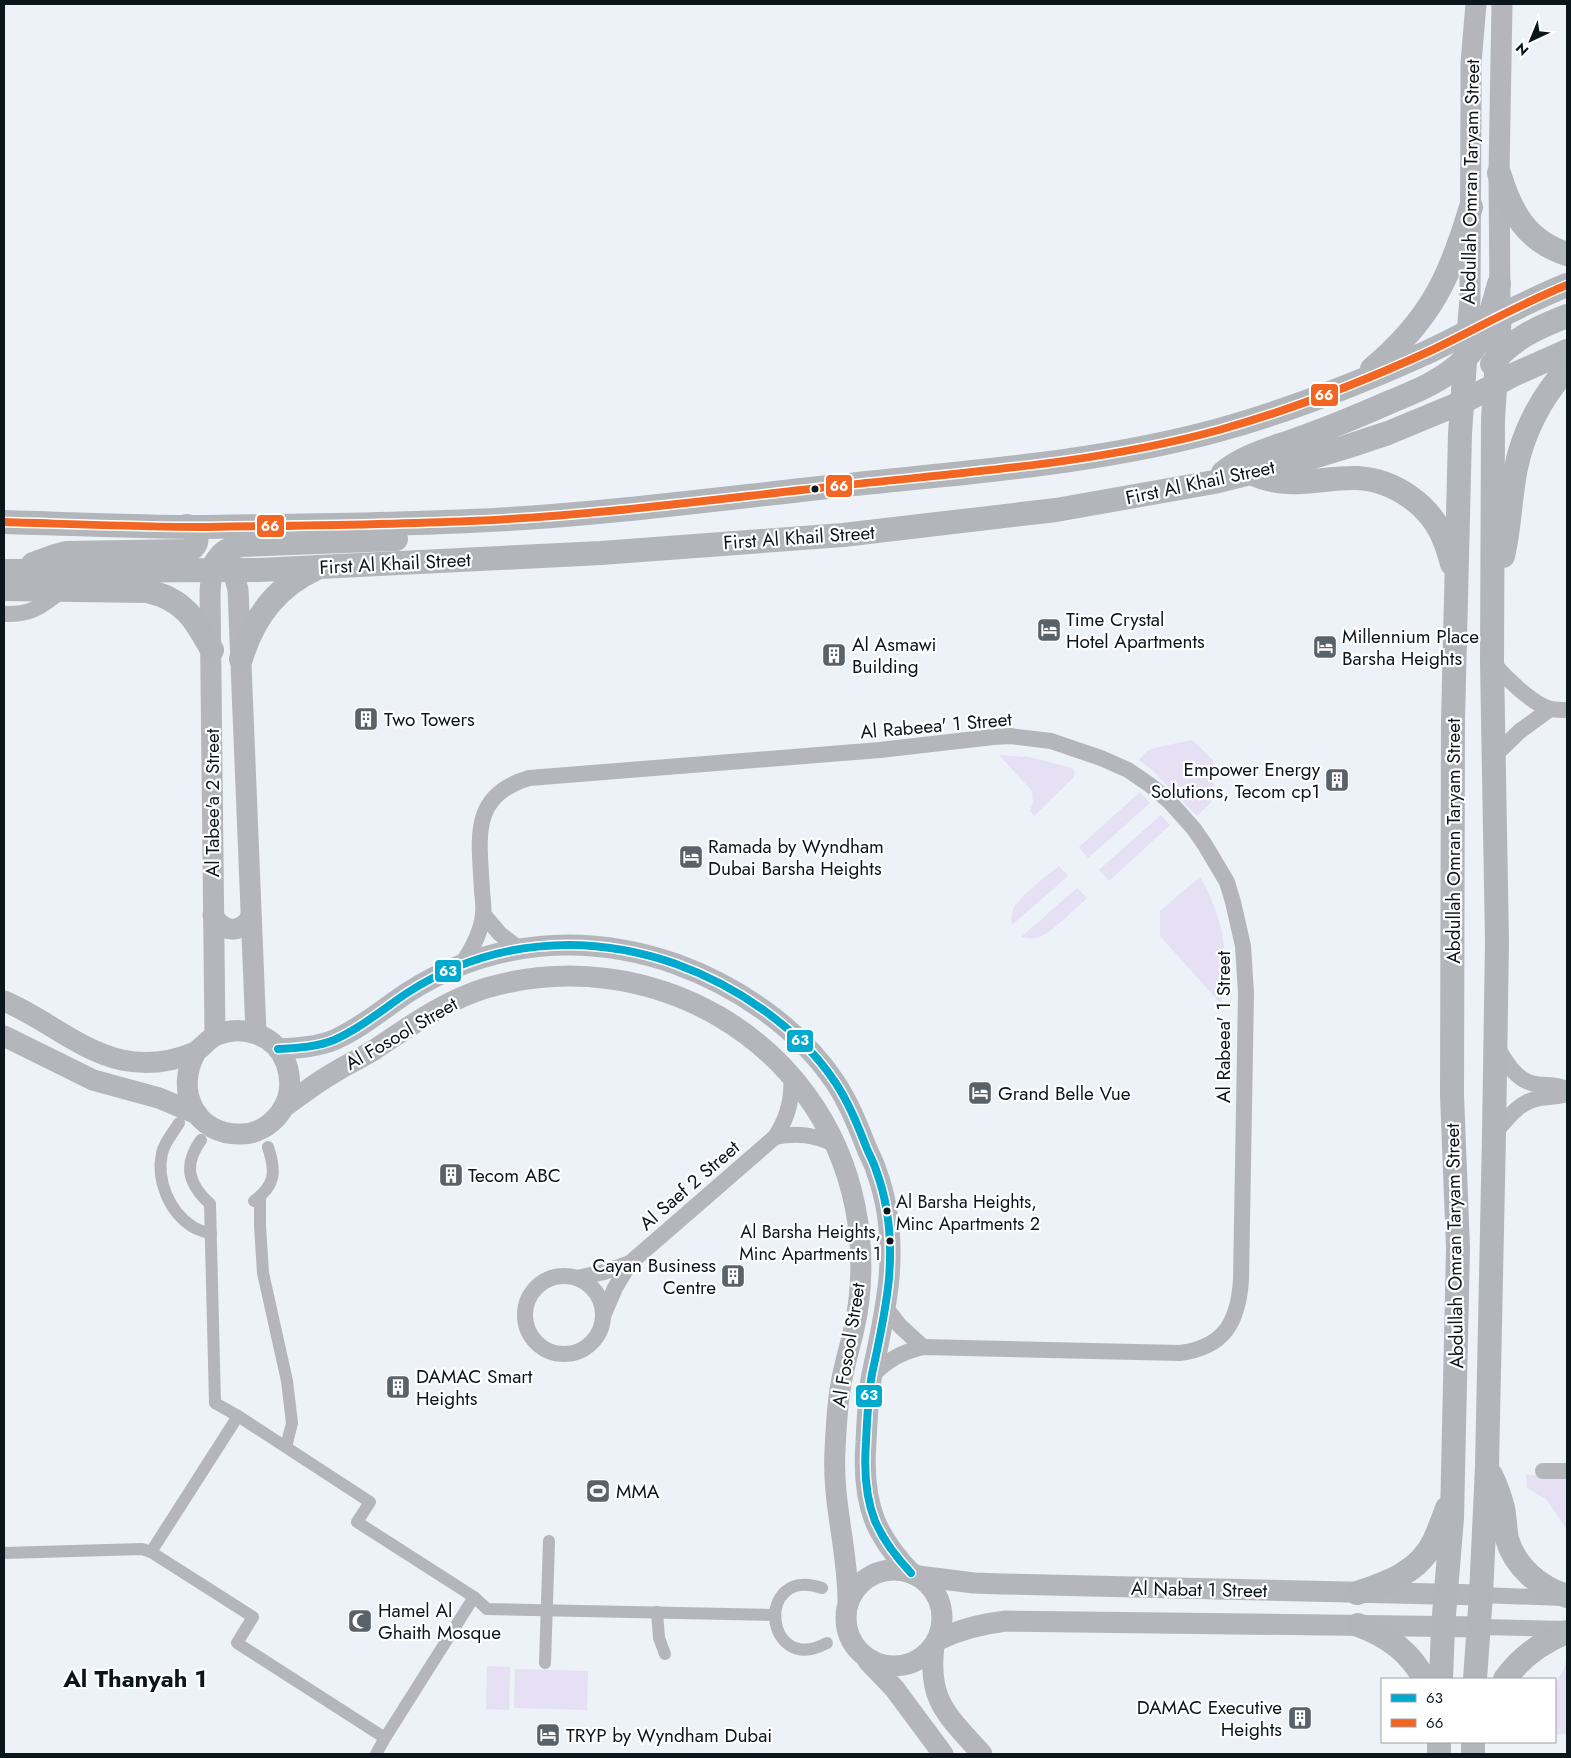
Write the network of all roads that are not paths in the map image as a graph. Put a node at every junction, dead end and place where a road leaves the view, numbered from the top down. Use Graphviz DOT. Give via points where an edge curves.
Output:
graph roads {
  1 [pos="1476,4"];
  2 [pos="1502,4"];
  3 [pos="1499,173"];
  4 [pos="1471,207"];
  5 [pos="1567,254"];
  6 [pos="1499,284"];
  7 [pos="1567,284"];
  8 [pos="1494,318"];
  9 [pos="1557,320"];
  10 [pos="1467,333"];
  11 [pos="1567,351"];
  12 [pos="1498,356"];
  13 [pos="1466,358"];
  14 [pos="1544,360"];
  15 [pos="1567,370"];
  16 [pos="1494,384"];
  17 [pos="1350,385"];
  18 [pos="1467,400"];
  19 [pos="1251,473"];
  20 [pos="1214,482"];
  21 [pos="472,521"];
  22 [pos="4,522"];
  23 [pos="196,526"];
  24 [pos="271,544"];
  25 [pos="223,564"];
  26 [pos="321,567"];
  27 [pos="263,569"];
  28 [pos="14,571"];
  29 [pos="1456,578"];
  30 [pos="1493,584"];
  31 [pos="4,589"];
  32 [pos="62,590"];
  33 [pos="4,614"];
  34 [pos="212,650"];
  35 [pos="241,659"];
  36 [pos="1492,662"];
  37 [pos="1550,709"];
  38 [pos="1567,710"];
  39 [pos="1494,757"];
  40 [pos="484,914"];
  41 [pos="213,915"];
  42 [pos="251,917"];
  43 [pos="521,950"];
  44 [pos="462,964"];
  45 [pos="5,1001"];
  46 [pos="256,1033"];
  47 [pos="4,1036"];
  48 [pos="215,1036"];
  49 [pos="1495,1044"];
  50 [pos="278,1049"];
  51 [pos="196,1052"];
  52 [pos="791,1074"];
  53 [pos="1567,1092"];
  54 [pos="284,1108"];
  55 [pos="188,1119"];
  56 [pos="1494,1134"];
  57 [pos="775,1137"];
  58 [pos="201,1140"];
  59 [pos="836,1145"];
  60 [pos="268,1147"];
  61 [pos="211,1234"];
  62 [pos="630,1263"];
  63 [pos="577,1278"];
  64 [pos="885,1307"];
  65 [pos="603,1316"];
  66 [pos="923,1347"];
  67 [pos="872,1376"];
  68 [pos="238,1416"];
  69 [pos="286,1447"];
  70 [pos="1487,1467"];
  71 [pos="1544,1471"];
  72 [pos="1567,1471"];
  73 [pos="1453,1492"];
  74 [pos="549,1541"];
  75 [pos="151,1552"];
  76 [pos="4,1553"];
  77 [pos="914,1575"];
  78 [pos="822,1588"];
  79 [pos="1357,1593"];
  80 [pos="1446,1594"];
  81 [pos="1481,1595"];
  82 [pos="474,1597"];
  83 [pos="1567,1597"];
  84 [pos="848,1601"];
  85 [pos="547,1610"];
  86 [pos="657,1612"];
  87 [pos="774,1615"];
  88 [pos="1358,1625"];
  89 [pos="1443,1627"];
  90 [pos="1479,1627"];
  91 [pos="1567,1630"];
  92 [pos="936,1643"];
  93 [pos="826,1644"];
  94 [pos="666,1654"];
  95 [pos="861,1654"];
  96 [pos="545,1663"];
  97 [pos="1423,1678"];
  98 [pos="1441,1678"];
  99 [pos="1475,1678"];
  100 [pos="1506,1678"];
  101 [pos="385,1738"];
  102 [pos="376,1754"];
  103 [pos="944,1754"];
  104 [pos="982,1754"];
  1 -- 4 [label="street, Abdullah Omran Taryam Street" via="1471,90"];
  2 -- 3 [label="street, Abdullah Omran Taryam Street"];
  3 -- 5 [label="main road" via="1515,214 1527,229 1544,244"];
  3 -- 6 [label="street, Abdullah Omran Taryam Street"];
  4 -- 10 [label="street, Abdullah Omran Taryam Street"];
  4 -- 17 [label="main road" via="1455,258 1431,305 1394,349"];
  6 -- 8 [label="main road"];
  7 -- 8 [label="main road, First Al Khail Street"];
  8 -- 10 [label="main road, First Al Khail Street"];
  8 -- 12 [label="main road, Abdullah Omran Taryam Street"];
  8 -- 13 [label="main road"];
  9 -- 12 [label="main road" via="1516,341"];
  9 -- 14 [label="main road" via="1523,342 1521,347 1527,359"];
  10 -- 13 [label="main road, Abdullah Omran Taryam Street"];
  10 -- 17 [label="main road, First Al Khail Street"];
  11 -- 14 [label="main road, First Al Khail Street"];
  12 -- 16 [label="main road, Abdullah Omran Taryam Street"];
  12 -- 18 [label="main road"];
  13 -- 18 [label="main road, Abdullah Omran Taryam Street"];
  13 -- 20 [label="main road" via="1431,384 1338,424 1244,459"];
  14 -- 16 [label="main road, First Al Khail Street"];
  15 -- 30 [label="main road" via="1548,393 1523,442 1506,541"];
  16 -- 18 [label="main road, First Al Khail Street"];
  16 -- 30 [label="main road, Abdullah Omran Taryam Street"];
  17 -- 21 [label="main road, First Al Khail Street" via="1219,430 1103,454 957,475"];
  18 -- 19 [label="main road, First Al Khail Street" via="1388,433"];
  18 -- 29 [label="main road, Abdullah Omran Taryam Street" via="1460,434"];
  19 -- 20 [label="main road, First Al Khail Street"];
  19 -- 29 [label="main road" via="1286,483 1357,478 1378,481 1398,489 1417,502 1433,520 1445,540"];
  20 -- 26 [label="main road, First Al Khail Street" via="1056,510 843,534 601,553"];
  21 -- 23 [label="main road, First Al Khail Street"];
  21 -- 24 [label="main road" via="443,532 412,538"];
  22 -- 23 [label="main road, First Al Khail Street"];
  23 -- 25 [label="main road"];
  23 -- 28 [label="main road" via="196,544 188,551 66,553"];
  24 -- 25 [label="main road" via="232,547"];
  24 -- 27 [label="main road" via="256,548 250,555 252,563"];
  25 -- 27 [label="main road, First Al Khail Street"];
  25 -- 28 [label="main road, First Al Khail Street"];
  25 -- 34 [label="street, Al Tabee'a 2 Street" via="210,591"];
  25 -- 35 [label="street, Al Tabee'a 2 Street" via="238,590"];
  26 -- 27 [label="main road, First Al Khail Street"];
  26 -- 35 [label="main road" via="293,581 270,602 252,628"];
  29 -- 73 [label="main road, Abdullah Omran Taryam Street" via="1452,1095 1458,1248"];
  30 -- 36 [label="main road, Abdullah Omran Taryam Street"];
  31 -- 32 [label="main road"];
  32 -- 33 [label="street" via="39,608 19,614"];
  32 -- 34 [label="main road" via="160,594 184,608 200,627"];
  34 -- 41 [label="street, Al Tabee'a 2 Street"];
  35 -- 42 [label="street, Al Tabee'a 2 Street"];
  36 -- 37 [label="street" via="1519,688"];
  36 -- 39 [label="main road, Abdullah Omran Taryam Street"];
  37 -- 38 [label="street"];
  37 -- 39 [label="street" via="1520,731"];
  39 -- 49 [label="main road, Abdullah Omran Taryam Street" via="1497,890"];
  40 -- 43 [label="street" via="500,934"];
  40 -- 44 [label="street, Al Rabeea' 1 Street" via="476,940"];
  40 -- 66 [label="street, Al Rabeea' 1 Street" via="480,837 484,815 501,791 530,778 894,749 1010,736 1050,740 1107,760 1128,770 1170,802 1194,829 1227,882 1243,946 1246,993 1241,1280 1232,1322 1211,1344 1196,1351 1180,1353"];
  41 -- 42 [label="street" via="221,926 235,930 248,923"];
  41 -- 48 [label="street, Al Tabee'a 2 Street"];
  42 -- 46 [label="street, Al Tabee'a 2 Street"];
  43 -- 44 [label="street, Al Fosool Street"];
  43 -- 64 [label="street, Al Fosool Street" via="551,945 594,946 636,953 676,965 715,981 752,1003 812,1054 835,1082 853,1113 882,1186 890,1246"];
  44 -- 50 [label="street, Al Fosool Street" via="415,988 333,1040"];
  45 -- 51 [label="street" via="84,1046 122,1060 160,1062"];
  46 -- 48 [label="street" via="228,1031"];
  46 -- 50 [label="street"];
  47 -- 55 [label="street" via="93,1080 159,1098"];
  48 -- 51 [label="street"];
  49 -- 53 [label="street" via="1511,1069 1526,1081 1558,1086"];
  49 -- 56 [label="main road, Abdullah Omran Taryam Street"];
  50 -- 54 [label="street" via="289,1071 289,1096"];
  51 -- 55 [label="street" via="190,1062 186,1083 191,1105"];
  52 -- 54 [label="street, Al Fosool Street" via="740,1029 706,1008 669,993 621,980 552,976 517,980 451,1002 333,1073"];
  52 -- 57 [label="street, Al Saef 2 Street" via="789,1108"];
  52 -- 59 [label="street, Al Fosool Street" via="824,1120"];
  53 -- 56 [label="street" via="1527,1102"];
  54 -- 55 [label="street" via="268,1126 243,1134 231,1134"];
  55 -- 61 [label="street" via="167,1140 162,1152 162,1182 166,1195 182,1217 192,1226"];
  56 -- 70 [label="main road, Abdullah Omran Taryam Street"];
  57 -- 59 [label="street" via="809,1135"];
  57 -- 62 [label="street, Al Saef 2 Street"];
  58 -- 61 [label="street" via="191,1158 190,1169 195,1189 210,1204"];
  59 -- 84 [label="street, Al Fosool Street" via="855,1206 860,1253 858,1302 841,1381 834,1454"];
  60 -- 69 [label="street" via="274,1174 269,1187 256,1200 263,1272 287,1381 292,1423"];
  61 -- 68 [label="street" via="215,1403"];
  62 -- 63 [label="street, Al Saef 2 Street"];
  62 -- 65 [label="street, Al Saef 2 Street"];
  63 -- 65 [label="street" via="596,1293"];
  63 -- 65 [label="street" via="554,1277 531,1293 524,1310 531,1337 539,1345 559,1354 578,1351 596,1337"];
  64 -- 66 [label="street"];
  64 -- 67 [label="street, Al Fosool Street"];
  66 -- 67 [label="street, Al Rabeea' 1 Street" via="891,1358"];
  67 -- 77 [label="street, Al Fosool Street" via="865,1456 868,1498 884,1539"];
  68 -- 69 [label="street"];
  68 -- 75 [label="street"];
  69 -- 82 [label="street" via="370,1502 357,1522"];
  70 -- 81 [label="main road, Abdullah Omran Taryam Street"];
  70 -- 83 [label="main road" via="1499,1494 1507,1538 1520,1566 1533,1578"];
  71 -- 72 [label="street"];
  73 -- 79 [label="main road" via="1424,1556 1399,1577"];
  73 -- 80 [label="main road, Abdullah Omran Taryam Street"];
  74 -- 85 [label="street"];
  75 -- 76 [label="street" via="142,1549"];
  75 -- 101 [label="street" via="253,1617 237,1643"];
  77 -- 79 [label="street, Al Nabat 1 Street" via="1002,1584"];
  77 -- 84 [label="street" via="898,1570 874,1574 858,1586"];
  77 -- 92 [label="street" via="930,1585 938,1598 942,1626"];
  78 -- 87 [label="street" via="812,1584 790,1588 776,1605"];
  79 -- 80 [label="street, Al Nabat 1 Street"];
  80 -- 81 [label="street, Al Nabat 1 Street"];
  80 -- 89 [label="main road, Abdullah Omran Taryam Street"];
  81 -- 83 [label="street"];
  81 -- 90 [label="main road, Abdullah Omran Taryam Street"];
  82 -- 85 [label="street" via="487,1609"];
  82 -- 101 [label="street"];
  84 -- 95 [label="street" via="847,1630"];
  85 -- 86 [label="street"];
  85 -- 96 [label="street"];
  86 -- 87 [label="street"];
  86 -- 94 [label="street" via="659,1638"];
  87 -- 93 [label="street" via="780,1636 792,1646 807,1650"];
  88 -- 89 [label="street, Al Nabat 1 Street"];
  88 -- 92 [label="street, Al Nabat 1 Street" via="1006,1621 959,1630"];
  88 -- 97 [label="main road" via="1391,1640 1406,1653"];
  89 -- 90 [label="street, Al Nabat 1 Street"];
  89 -- 98 [label="main road, Abdullah Omran Taryam Street"];
  90 -- 91 [label="street"];
  90 -- 99 [label="main road, Abdullah Omran Taryam Street"];
  91 -- 100 [label="main road" via="1531,1652"];
  92 -- 95 [label="street" via="926,1655 905,1666 882,1665"];
  92 -- 104 [label="street" via="932,1665 933,1684 939,1702"];
  95 -- 103 [label="street" via="894,1688"];
  101 -- 102 [label="street"];
}
